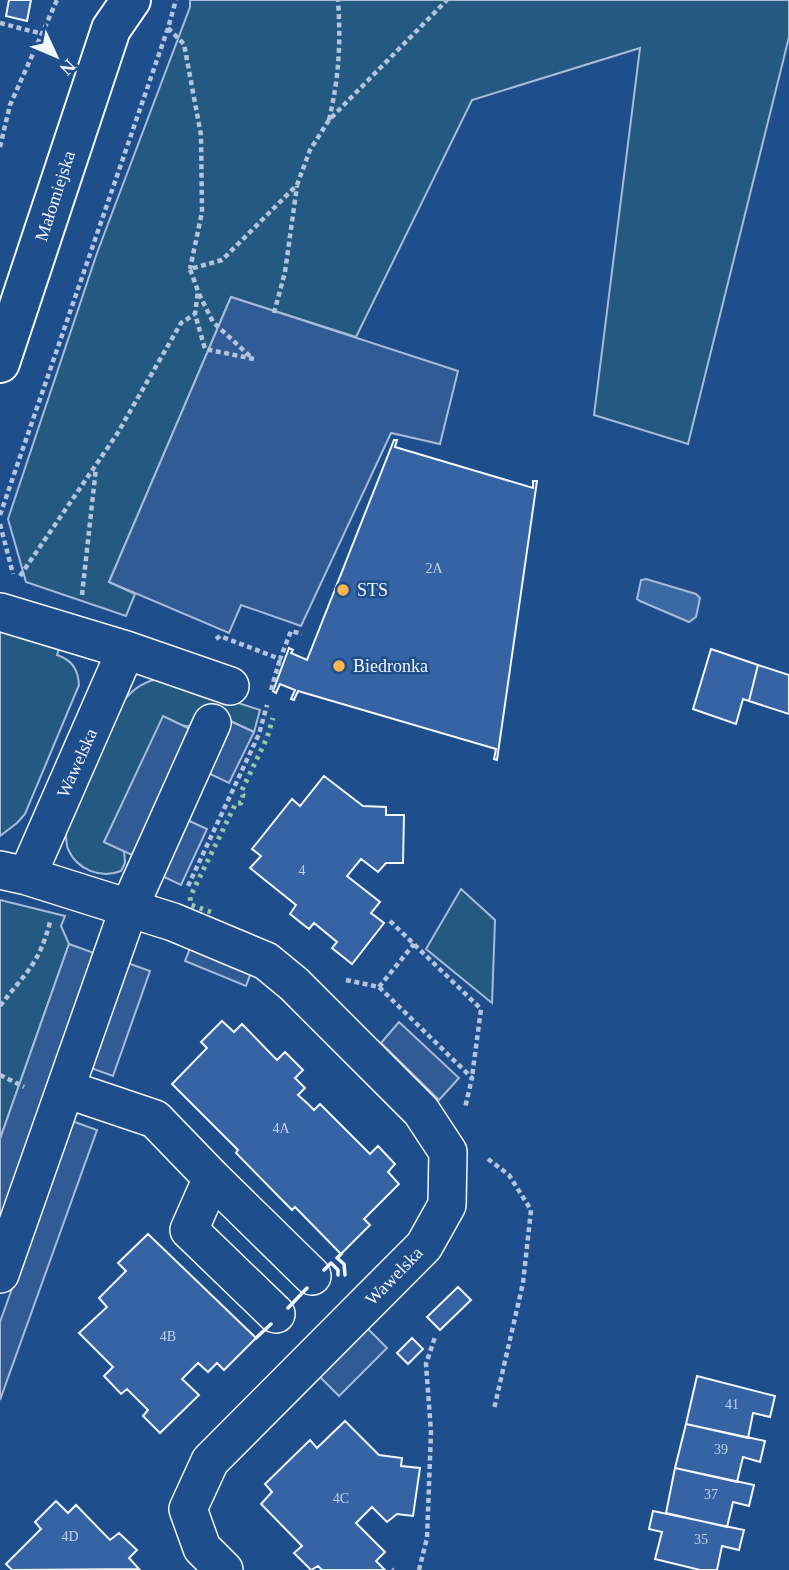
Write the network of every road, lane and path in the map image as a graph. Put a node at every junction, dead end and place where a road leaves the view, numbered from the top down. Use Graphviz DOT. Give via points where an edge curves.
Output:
graph roads {
  1 [pos="58,0"];
  2 [pos="176,0"];
  3 [pos="338,0"];
  4 [pos="447,0"];
  5 [pos="117,10"];
  6 [pos="0,23"];
  7 [pos="168,28"];
  8 [pos="43,34"];
  9 [pos="329,120"];
  10 [pos="0,146"];
  11 [pos="297,185"];
  12 [pos="190,269"];
  13 [pos="198,291"];
  14 [pos="274,313"];
  15 [pos="195,314"];
  16 [pos="0,363"];
  17 [pos="97,465"];
  18 [pos="0,514"];
  19 [pos="0,524"];
  20 [pos="80,607"];
  21 [pos="0,612"];
  22 [pos="126,650"];
  23 [pos="280,659"];
  24 [pos="230,686"];
  25 [pos="212,723"];
  26 [pos="14,873"];
  27 [pos="129,908"];
  28 [pos="50,919"];
  29 [pos="390,920"];
  30 [pos="173,922"];
  31 [pos="414,944"];
  32 [pos="379,987"];
  33 [pos="0,1006"];
  34 [pos="472,1078"];
  35 [pos="66,1089"];
  36 [pos="481,1153"];
  37 [pos="212,1178"];
  38 [pos="0,1274"];
  39 [pos="312,1276"];
  40 [pos="276,1314"];
  41 [pos="435,1337"];
  42 [pos="494,1409"];
  43 [pos="224,1570"];
  44 [pos="419,1570"];
  1 -- 8 [label="path"];
  2 -- 7 [label="path"];
  3 -- 9 [label="path" via="341,41"];
  4 -- 9 [label="path"];
  5 -- 16 [label="main road, Małomiejska"];
  6 -- 8 [label="path"];
  7 -- 12 [label="path" via="184,44 201,135 202,212"];
  7 -- 18 [label="path"];
  8 -- 10 [label="path" via="10,105"];
  9 -- 11 [label="path" via="310,150"];
  11 -- 12 [label="path" via="222,260"];
  11 -- 14 [label="path" via="285,272"];
  12 -- 13 [label="path"];
  13 -- 15 [label="path"];
  13 -- 15 [label="path" via="213,322 254,359 205,349"];
  15 -- 17 [label="path" via="181,323"];
  17 -- 19 [label="path" via="15,583"];
  17 -- 20 [label="path"];
  21 -- 22 [label="street"];
  22 -- 24 [label="street"];
  22 -- 26 [label="street, Wawelska"];
  23 -- 30 [label="path" via="259,734"];
  25 -- 27 [label="street"];
  26 -- 27 [label="street, Wawelska"];
  27 -- 30 [label="street, Wawelska"];
  27 -- 35 [label="street"];
  28 -- 33 [label="path" via="33,968"];
  29 -- 31 [label="path"];
  30 -- 43 [label="street, Wawelska" via="276,968 422,1111 448,1152 447,1205 424,1246 210,1461 188,1509 202,1548"];
  31 -- 32 [label="path"];
  31 -- 34 [label="path" via="481,1009"];
  35 -- 37 [label="street" via="155,1119"];
  35 -- 38 [label="street"];
  36 -- 42 [label="path" via="509,1175 531,1210 523,1283"];
  37 -- 39 [label="street"];
  37 -- 40 [label="street" via="189,1230"];
  41 -- 44 [label="path" via="426,1364 430,1445 427,1538"];
}
